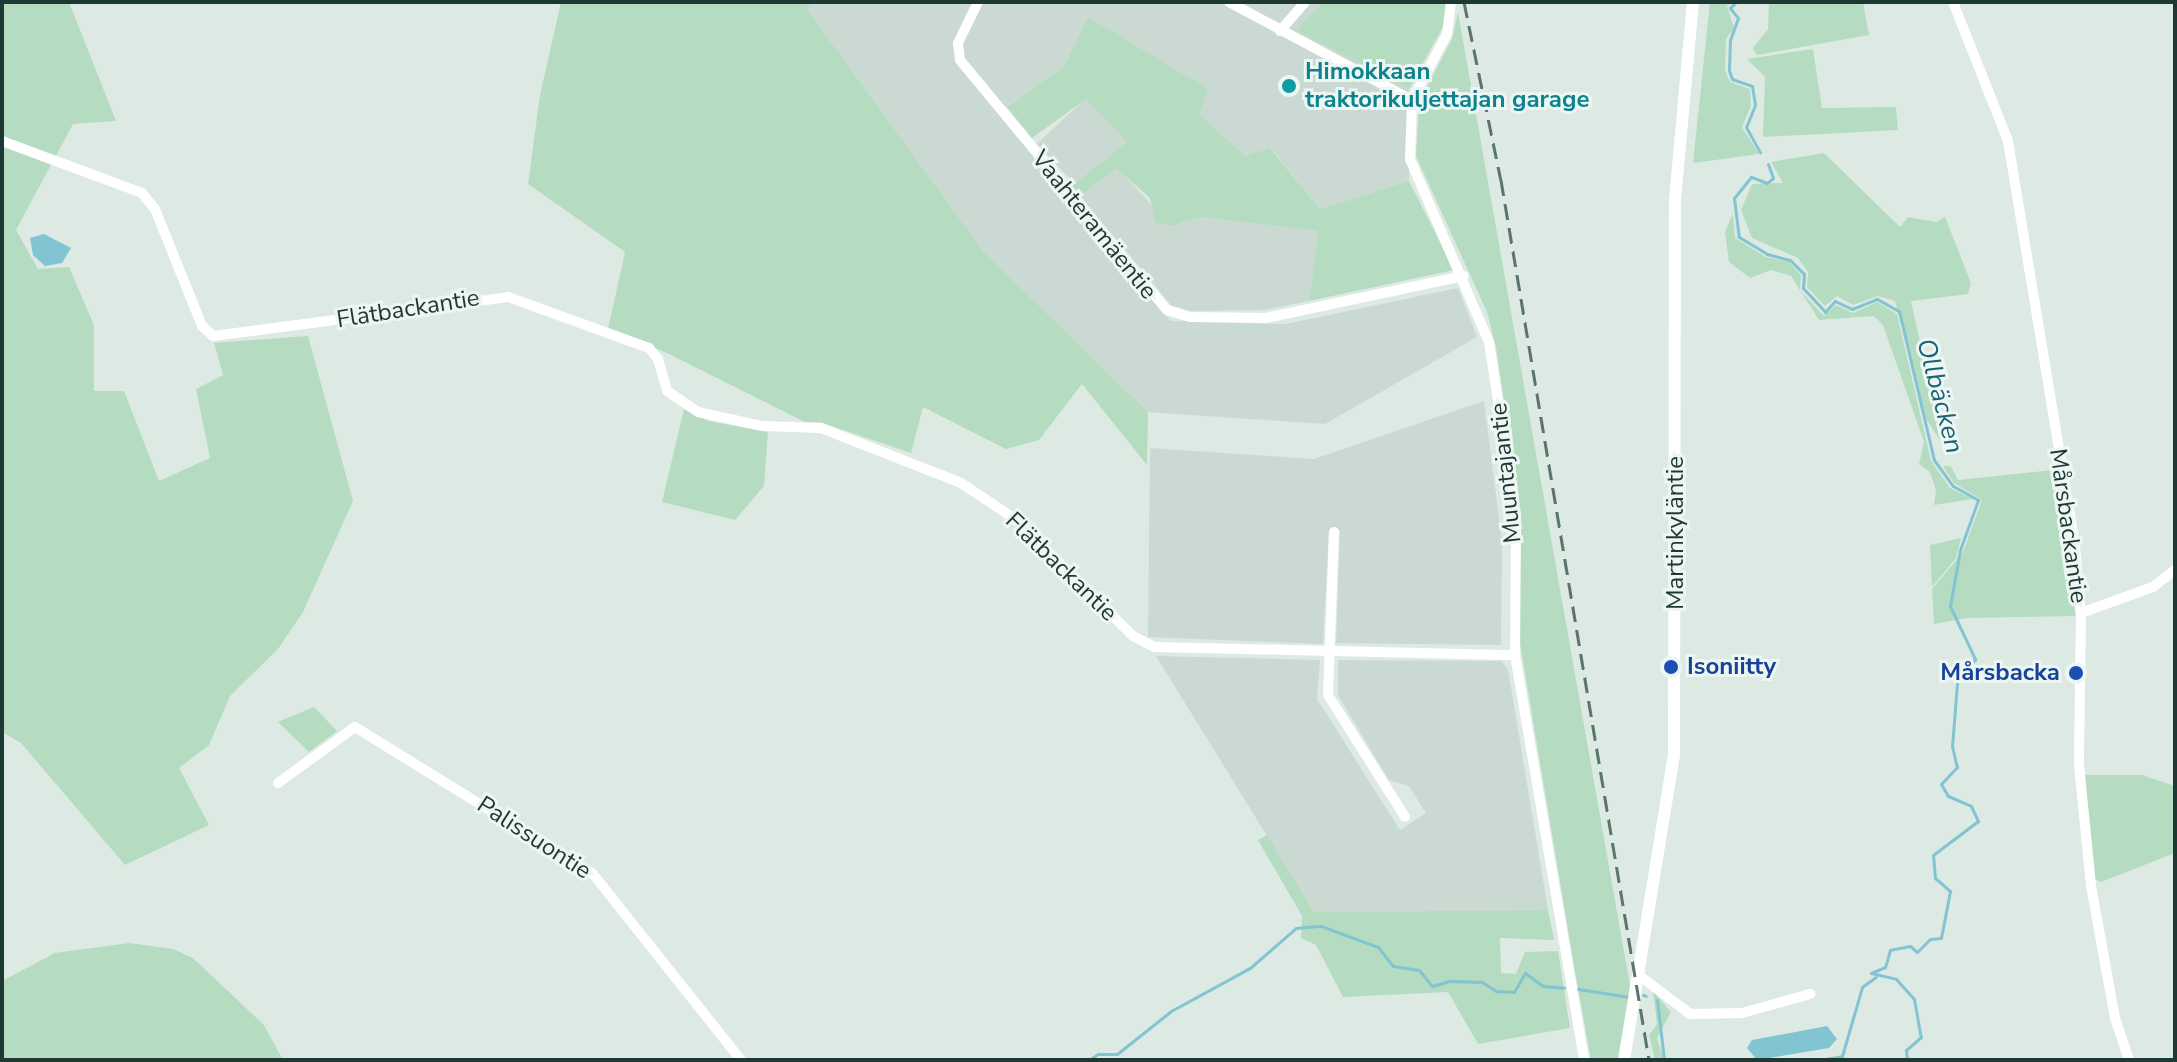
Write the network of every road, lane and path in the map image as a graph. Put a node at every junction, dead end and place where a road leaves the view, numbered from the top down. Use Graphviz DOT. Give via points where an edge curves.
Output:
graph roads {
  1 [pos="978,2"];
  2 [pos="1229,2"];
  3 [pos="1305,2"];
  4 [pos="1451,2"];
  5 [pos="1693,2"];
  6 [pos="1953,2"];
  7 [pos="1280,31"];
  8 [pos="1412,100"];
  9 [pos="2,141"];
  10 [pos="1464,276"];
  11 [pos="1334,532"];
  12 [pos="2175,570"];
  13 [pos="2081,613"];
  14 [pos="1329,651"];
  15 [pos="1515,655"];
  16 [pos="278,783"];
  17 [pos="1405,817"];
  18 [pos="1640,976"];
  19 [pos="1810,994"];
  20 [pos="741,1060"];
  21 [pos="1584,1060"];
  22 [pos="1624,1060"];
  23 [pos="2129,1060"];
  1 -- 10 [label="street, Vaahteramäentie" via="956,50 1156,301 1176,315 1266,318"];
  2 -- 7 [label="street"];
  3 -- 7 [label="street"];
  4 -- 8 [label="street, Muuntajantie" via="1447,34"];
  5 -- 18 [label="street, Martinkyläntie" via="1675,200 1674,756"];
  6 -- 13 [label="street, Mårsbackantie" via="2008,141 2075,547"];
  7 -- 8 [label="street"];
  8 -- 10 [label="street, Muuntajantie" via="1414,176"];
  9 -- 14 [label="street, Flätbackantie" via="142,193 155,209 202,326 213,336 508,297 649,348 658,359 667,391 698,412 762,426 834,431 961,483 1015,519 1080,588 1144,643 1165,648"];
  10 -- 15 [label="street, Muuntajantie" via="1489,342 1513,490"];
  11 -- 14 [label="street"];
  12 -- 13 [label="street" via="2153,587"];
  13 -- 23 [label="street, Mårsbackantie" via="2079,765 2091,884 2115,1018"];
  14 -- 15 [label="street, Flätbackantie"];
  14 -- 17 [label="street" via="1328,695"];
  15 -- 21 [label="street, Muuntajantie"];
  16 -- 20 [label="street, Palissuontie" via="355,727 593,874"];
  18 -- 19 [label="street" via="1690,1014 1742,1013"];
  18 -- 22 [label="street, Martinkyläntie"];
}
